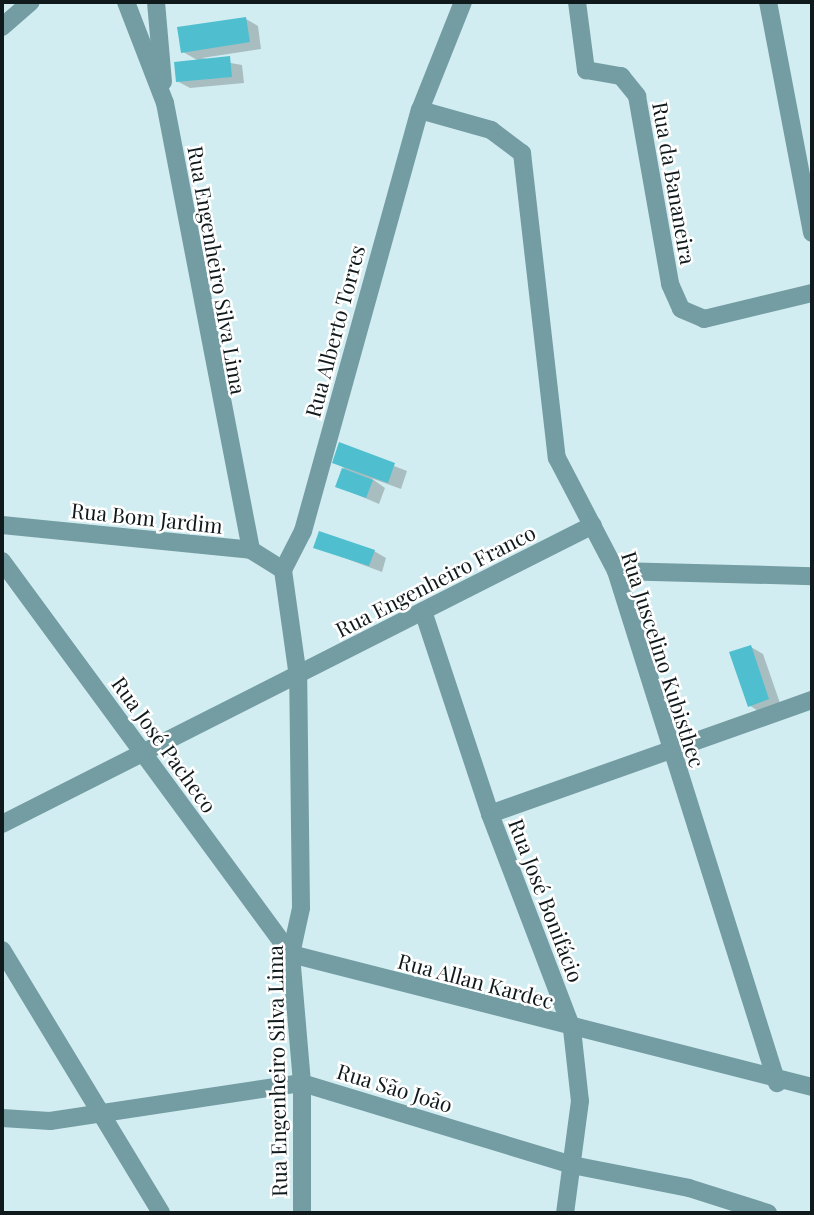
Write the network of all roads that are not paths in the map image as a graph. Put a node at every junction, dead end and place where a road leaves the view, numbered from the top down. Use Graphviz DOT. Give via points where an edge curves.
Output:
graph roads {
  1 [pos="31,2"];
  2 [pos="126,2"];
  3 [pos="156,2"];
  4 [pos="463,2"];
  5 [pos="578,2"];
  6 [pos="768,2"];
  7 [pos="2,27"];
  8 [pos="165,103"];
  9 [pos="420,110"];
  10 [pos="812,233"];
  11 [pos="812,292"];
  12 [pos="2,525"];
  13 [pos="593,525"];
  14 [pos="251,550"];
  15 [pos="2,561"];
  16 [pos="282,570"];
  17 [pos="616,571"];
  18 [pos="812,576"];
  19 [pos="423,611"];
  20 [pos="298,677"];
  21 [pos="812,700"];
  22 [pos="667,748"];
  23 [pos="146,756"];
  24 [pos="490,814"];
  25 [pos="2,824"];
  26 [pos="2,950"];
  27 [pos="291,954"];
  28 [pos="572,1029"];
  29 [pos="302,1083"];
  30 [pos="777,1083"];
  31 [pos="812,1087"];
  32 [pos="96,1110"];
  33 [pos="2,1118"];
  34 [pos="572,1166"];
  35 [pos="161,1213"];
  36 [pos="302,1213"];
  37 [pos="565,1213"];
  38 [pos="768,1213"];
  1 -- 7 [label="street"];
  2 -- 8 [label="street, Rua Engenheiro Silva Lima"];
  3 -- 8 [label="street"];
  4 -- 9 [label="street, Rua Alberto Torres"];
  5 -- 11 [label="street, Rua da Bananeira" via="586,70 621,76 636,96 670,284 681,309 696,319"];
  6 -- 10 [label="street"];
  8 -- 14 [label="street, Rua Engenheiro Silva Lima"];
  9 -- 13 [label="street, Rua Juscelino Kubisthec" via="491,130 522,153 557,458 576,505"];
  9 -- 16 [label="street, Rua Alberto Torres" via="303,531"];
  12 -- 14 [label="street, Rua Bom Jardim"];
  13 -- 17 [label="street, Rua Juscelino Kubisthec"];
  13 -- 19 [label="street, Rua Engenheiro Franco"];
  14 -- 16 [label="street, Rua Bom Jardim"];
  15 -- 23 [label="street, Rua José Pacheco"];
  16 -- 20 [label="street"];
  17 -- 18 [label="street"];
  17 -- 22 [label="street, Rua Juscelino Kubisthec"];
  19 -- 20 [label="street, Rua Engenheiro Franco"];
  19 -- 24 [label="street, Rua José Bonifácio"];
  20 -- 23 [label="street, Rua Engenheiro Franco"];
  20 -- 27 [label="street, Rua Engenheiro Silva Lima" via="300,908"];
  21 -- 22 [label="street"];
  22 -- 24 [label="street"];
  22 -- 30 [label="street, Rua Juscelino Kubisthec"];
  23 -- 25 [label="street, Rua Engenheiro Franco"];
  23 -- 27 [label="street, Rua José Pacheco"];
  24 -- 28 [label="street, Rua José Bonifácio"];
  26 -- 32 [label="street"];
  27 -- 28 [label="street, Rua Allan Kardec"];
  27 -- 29 [label="street, Rua Engenheiro Silva Lima"];
  28 -- 30 [label="street, Rua Allan Kardec"];
  28 -- 34 [label="street, Rua José Bonifácio" via="580,1101"];
  29 -- 32 [label="street, Rua São João"];
  29 -- 34 [label="street, Rua São João"];
  29 -- 36 [label="street, Rua Engenheiro Silva Lima"];
  30 -- 31 [label="street, Rua Allan Kardec"];
  32 -- 33 [label="street, Rua São João" via="50,1121"];
  32 -- 35 [label="street"];
  34 -- 37 [label="street, Rua José Bonifácio"];
  34 -- 38 [label="street, Rua São João" via="689,1188"];
}
